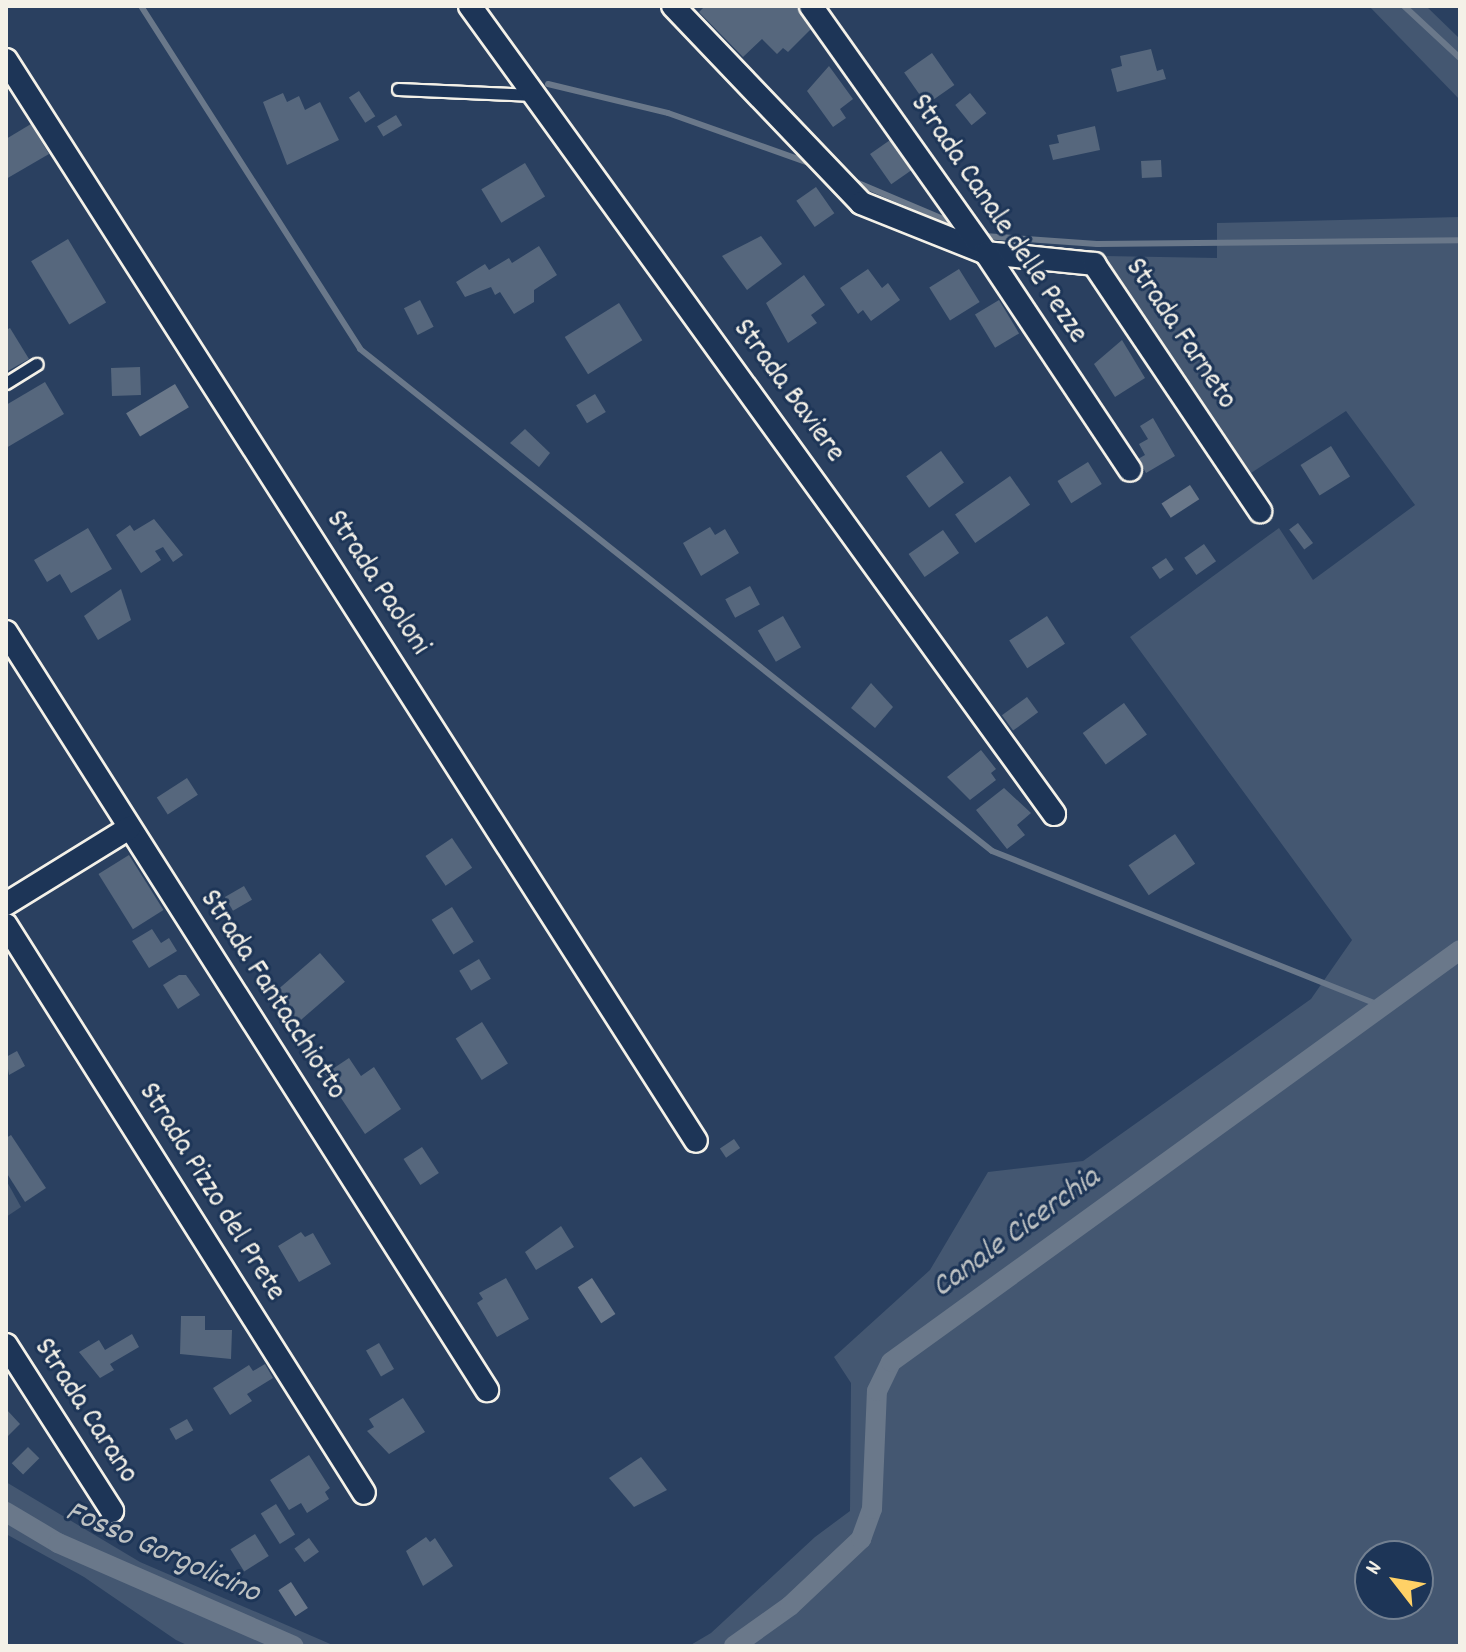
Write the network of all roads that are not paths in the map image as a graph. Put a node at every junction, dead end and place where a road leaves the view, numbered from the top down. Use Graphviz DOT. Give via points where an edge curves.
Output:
graph roads {
  1 [pos="470,6"];
  2 [pos="673,6"];
  3 [pos="811,6"];
  4 [pos="6,60"];
  5 [pos="398,89"];
  6 [pos="535,95"];
  7 [pos="986,253"];
  8 [pos="36,364"];
  9 [pos="6,383"];
  10 [pos="1130,470"];
  11 [pos="1260,511"];
  12 [pos="6,632"];
  13 [pos="1054,814"];
  14 [pos="129,828"];
  15 [pos="6,904"];
  16 [pos="6,925"];
  17 [pos="696,1141"];
  18 [pos="6,1345"];
  19 [pos="487,1390"];
  20 [pos="364,1493"];
  21 [pos="112,1511"];
  1 -- 6 [label="street, Strada Baviere"];
  2 -- 7 [label="street, Strada Farneto" via="835,179 881,213"];
  3 -- 7 [label="street, Strada Canale delle Pezze"];
  4 -- 17 [label="street, Strada Paoloni"];
  5 -- 6 [label="lane"];
  6 -- 13 [label="street, Strada Baviere"];
  7 -- 10 [label="street, Strada Canale delle Pezze"];
  7 -- 11 [label="street, Strada Farneto" via="1075,258 1100,270"];
  8 -- 9 [label="lane"];
  12 -- 14 [label="street, Strada Fantacchiotto"];
  14 -- 15 [label="street"];
  14 -- 19 [label="street, Strada Fantacchiotto"];
  16 -- 20 [label="street, Strada Pizzo del Prete"];
  18 -- 21 [label="street, Strada Carano"];
}
